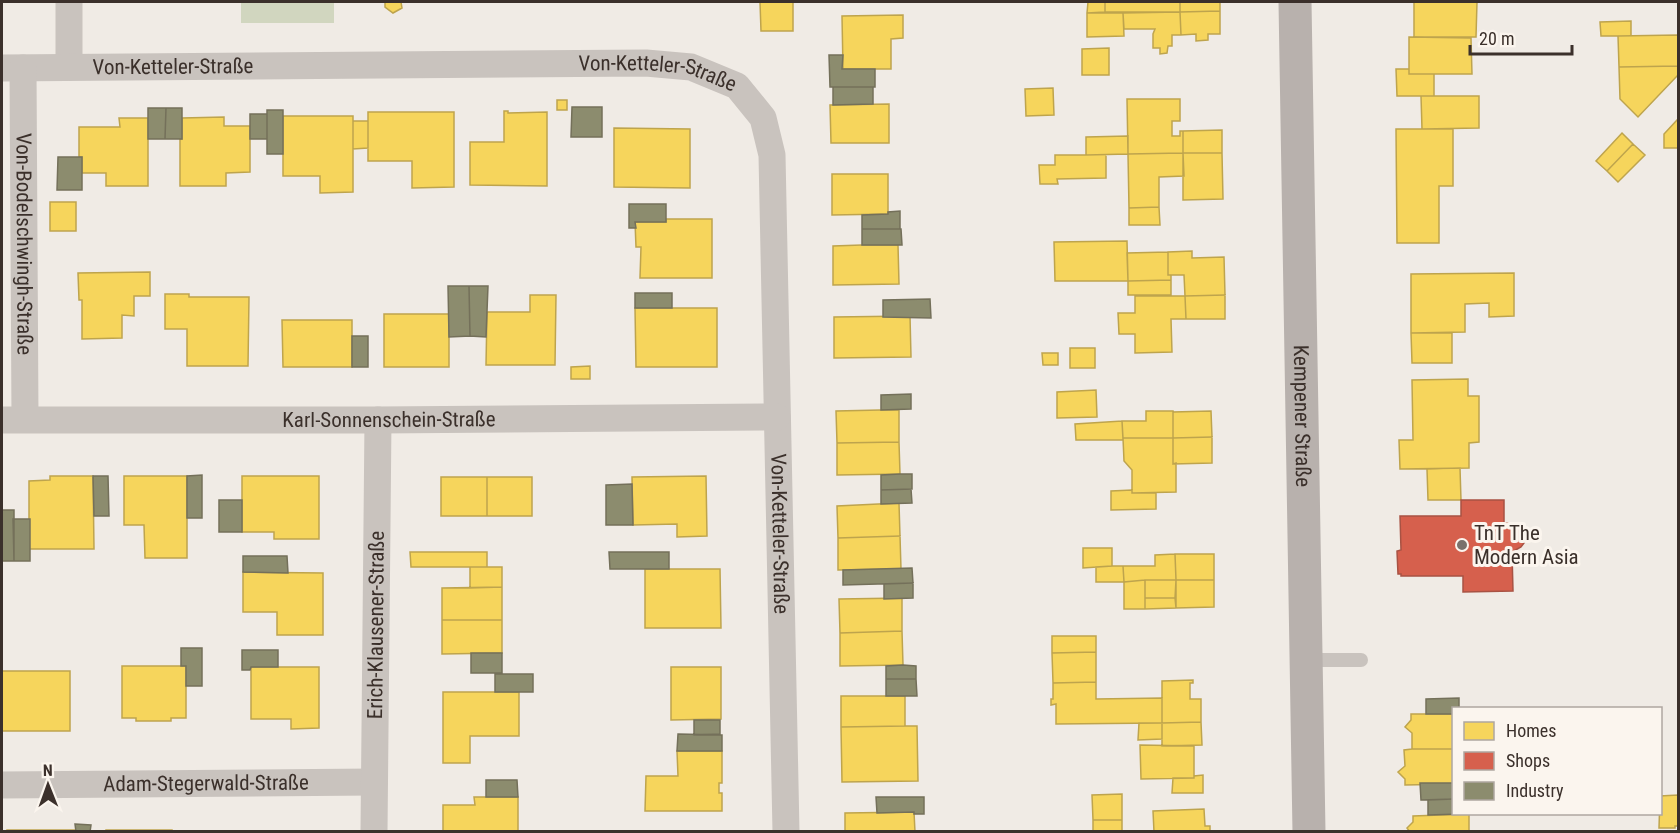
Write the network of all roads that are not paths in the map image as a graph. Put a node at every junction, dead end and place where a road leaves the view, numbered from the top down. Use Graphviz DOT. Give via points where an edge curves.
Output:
graph roads {
  1 [pos="69,2"];
  2 [pos="1295,2"];
  3 [pos="69,66"];
  4 [pos="12,68"];
  5 [pos="777,417"];
  6 [pos="13,419"];
  7 [pos="378,420"];
  8 [pos="1306,660"];
  9 [pos="1361,660"];
  10 [pos="374,783"];
  11 [pos="2,785"];
  12 [pos="374,831"];
  13 [pos="786,831"];
  14 [pos="1309,831"];
  1 -- 3 [label="street"];
  2 -- 8 [label="main road, Kempener Straße"];
  3 -- 4 [label="street, Von-Ketteler-Straße"];
  3 -- 5 [label="street, Von-Ketteler-Straße" via="646,63 691,67 737,87 763,118 772,155"];
  4 -- 6 [label="street, Von-Bodelschwingh-Straße"];
  5 -- 7 [label="street, Karl-Sonnenschein-Straße"];
  5 -- 13 [label="street, Von-Ketteler-Straße"];
  6 -- 7 [label="street, Karl-Sonnenschein-Straße"];
  7 -- 10 [label="street, Erich-Klausener-Straße"];
  8 -- 9 [label="lane"];
  8 -- 14 [label="main road, Kempener Straße"];
  10 -- 11 [label="street, Adam-Stegerwald-Straße"];
  10 -- 12 [label="street, Erich-Klausener-Straße"];
}
